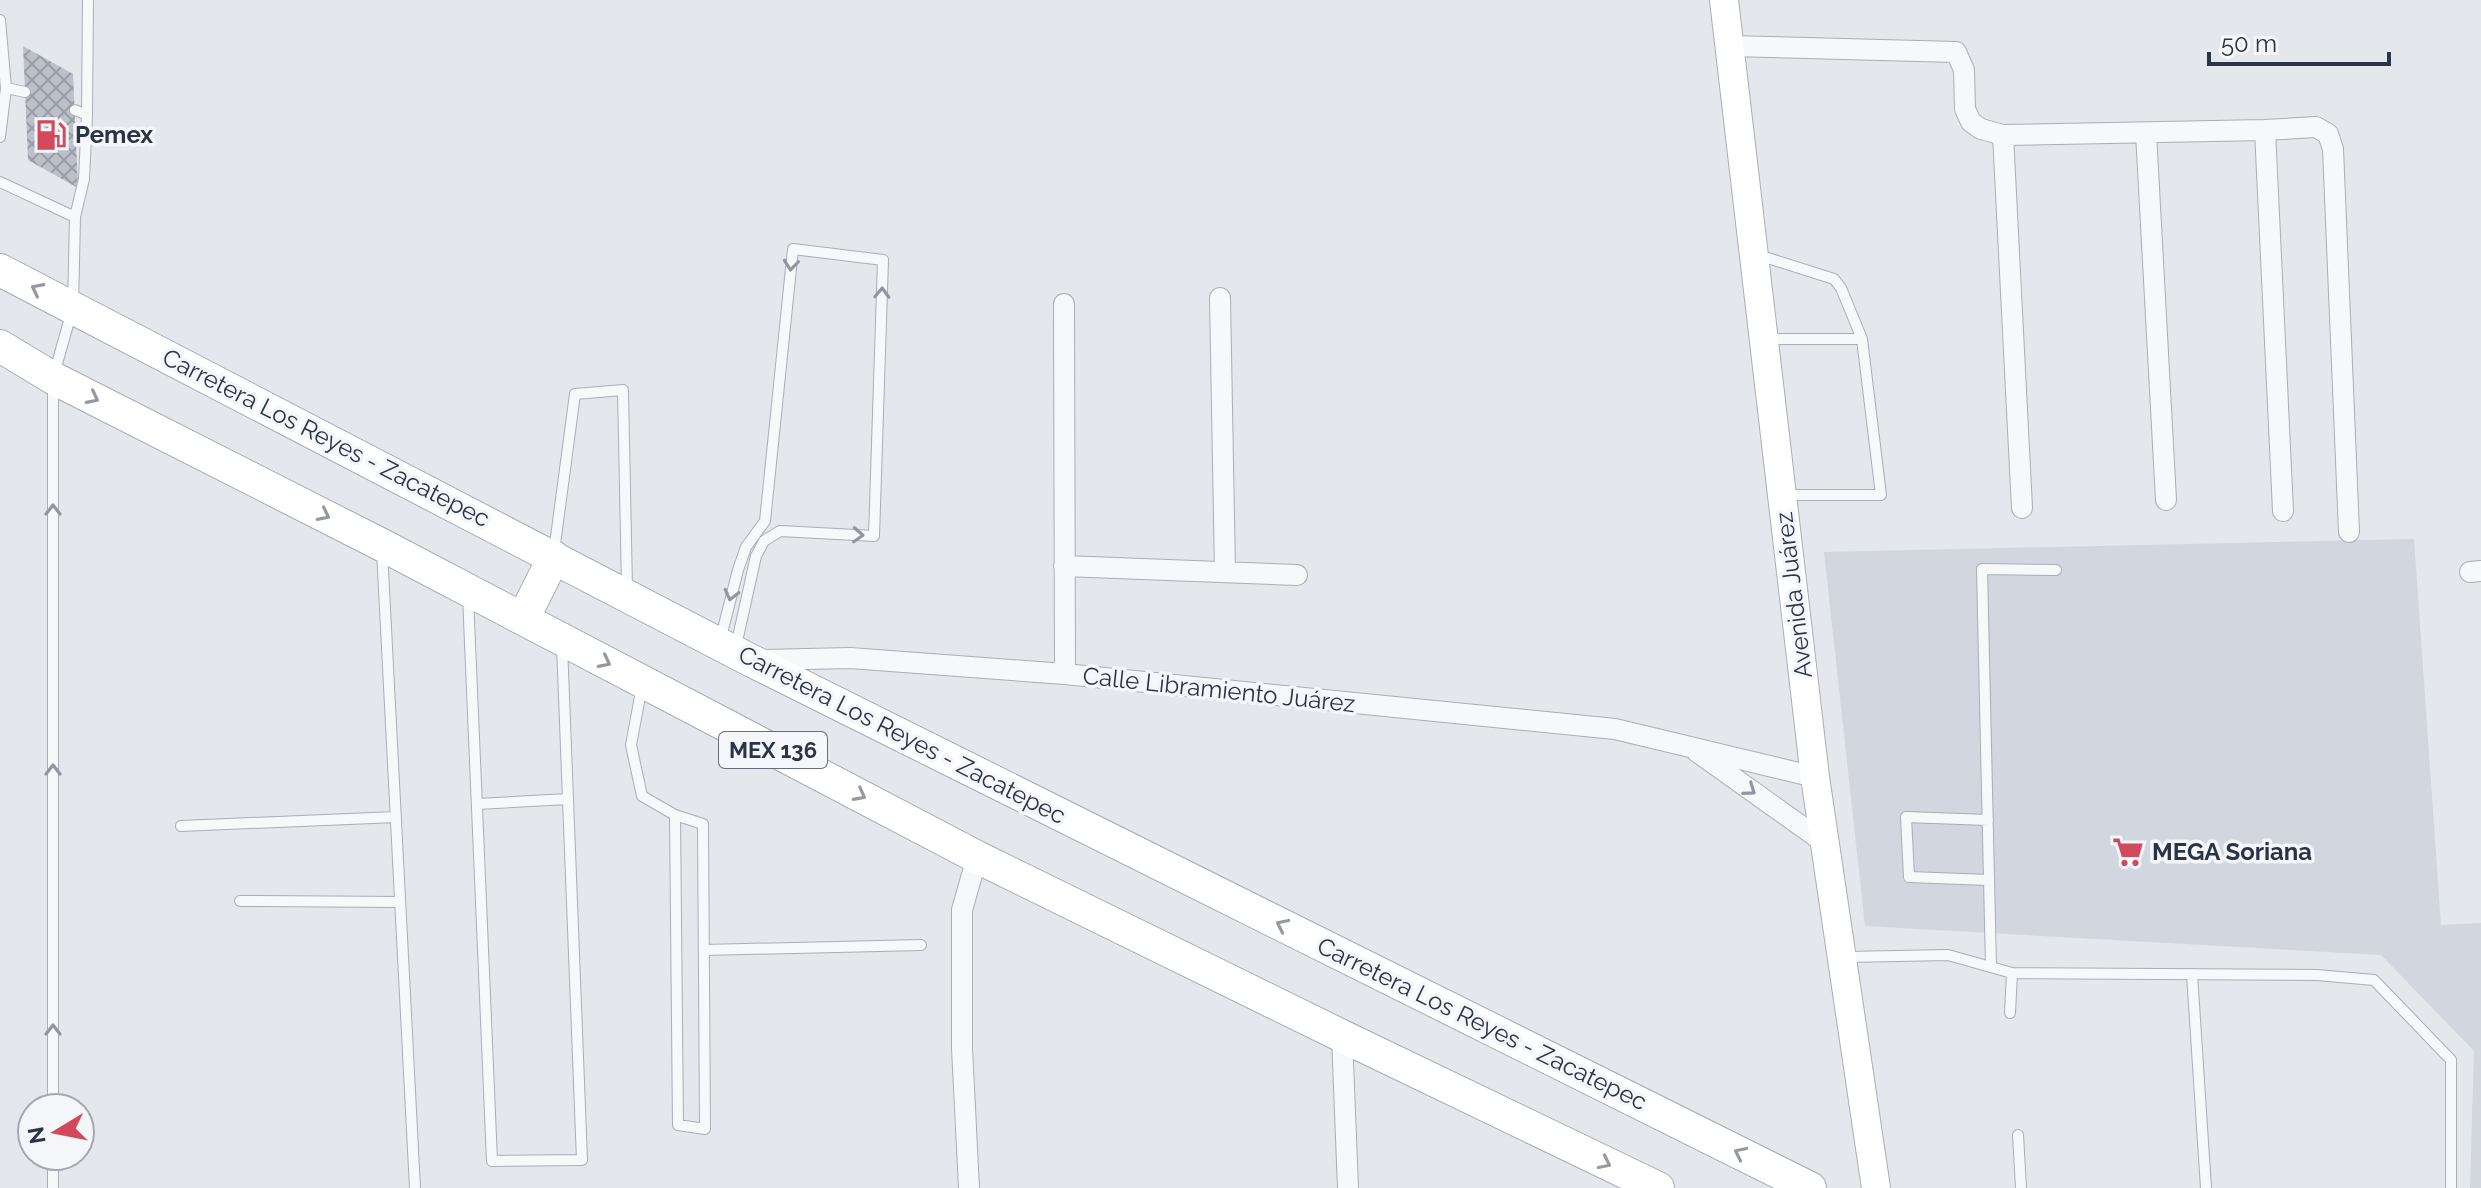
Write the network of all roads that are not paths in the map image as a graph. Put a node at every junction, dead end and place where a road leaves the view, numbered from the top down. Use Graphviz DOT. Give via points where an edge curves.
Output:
graph roads {
  1 [pos="88,0"];
  2 [pos="1724,0"];
  3 [pos="0,20"];
  4 [pos="1729,46"];
  5 [pos="6,88"];
  6 [pos="25,92"];
  7 [pos="75,110"];
  8 [pos="87,115"];
  9 [pos="2265,130"];
  10 [pos="2146,133"];
  11 [pos="2003,135"];
  12 [pos="0,137"];
  13 [pos="0,182"];
  14 [pos="75,217"];
  15 [pos="1754,253"];
  16 [pos="0,270"];
  17 [pos="1220,298"];
  18 [pos="1064,304"];
  19 [pos="73,307"];
  20 [pos="1764,339"];
  21 [pos="1862,339"];
  22 [pos="0,346"];
  23 [pos="53,378"];
  24 [pos="1782,495"];
  25 [pos="2166,500"];
  26 [pos="2022,508"];
  27 [pos="2283,511"];
  28 [pos="2349,532"];
  29 [pos="382,545"];
  30 [pos="554,557"];
  31 [pos="1064,566"];
  32 [pos="2056,570"];
  33 [pos="1225,572"];
  34 [pos="1297,575"];
  35 [pos="468,590"];
  36 [pos="627,595"];
  37 [pos="523,619"];
  38 [pos="562,639"];
  39 [pos="735,652"];
  40 [pos="1065,674"];
  41 [pos="642,681"];
  42 [pos="1686,745"];
  43 [pos="1815,777"];
  44 [pos="568,799"];
  45 [pos="477,804"];
  46 [pos="675,815"];
  47 [pos="396,817"];
  48 [pos="1988,820"];
  49 [pos="181,826"];
  50 [pos="1825,843"];
  51 [pos="977,857"];
  52 [pos="1989,880"];
  53 [pos="240,901"];
  54 [pos="400,902"];
  55 [pos="921,945"];
  56 [pos="704,950"];
  57 [pos="1842,957"];
  58 [pos="1991,967"];
  59 [pos="2012,973"];
  60 [pos="2192,974"];
  61 [pos="2010,1013"];
  62 [pos="1342,1036"];
  63 [pos="53,1092"];
  64 [pos="2018,1135"];
  65 [pos="415,1188"];
  66 [pos="969,1188"];
  67 [pos="1348,1188"];
  68 [pos="1658,1188"];
  69 [pos="1810,1188"];
  70 [pos="1876,1188"];
  71 [pos="2021,1188"];
  72 [pos="2206,1188"];
  73 [pos="2451,1188"];
  1 -- 8 [label="lane"];
  2 -- 4 [label="street, Avenida Juárez"];
  3 -- 5 [label="lane"];
  4 -- 11 [label="street" via="1956,52 1964,70 1965,109 1971,122"];
  4 -- 15 [label="street, Avenida Juárez"];
  5 -- 6 [label="lane"];
  5 -- 12 [label="lane"];
  7 -- 8 [label="lane"];
  8 -- 14 [label="lane" via="84,179"];
  9 -- 10 [label="street"];
  9 -- 27 [label="street"];
  9 -- 28 [label="street" via="2316,127 2328,134 2333,149"];
  10 -- 11 [label="street"];
  10 -- 25 [label="street"];
  11 -- 26 [label="street"];
  13 -- 14 [label="lane"];
  14 -- 19 [label="lane"];
  15 -- 20 [label="street, Avenida Juárez"];
  15 -- 21 [label="lane" via="1834,279"];
  19 -- 16 [label="main road, Carretera Los Reyes - Zacatepec / MEX 136, one-way"];
  17 -- 33 [label="street"];
  18 -- 31 [label="street"];
  19 -- 23 [label="lane"];
  19 -- 30 [label="main road, Carretera Los Reyes - Zacatepec / MEX 136"];
  20 -- 21 [label="lane"];
  20 -- 24 [label="street, Avenida Juárez"];
  21 -- 24 [label="lane" via="1881,495"];
  22 -- 23 [label="main road, MEX 136"];
  23 -- 29 [label="main road, MEX 136, one-way"];
  63 -- 23 [label="lane, one-way"];
  24 -- 43 [label="street, Avenida Juárez"];
  29 -- 35 [label="main road, MEX 136"];
  29 -- 47 [label="lane"];
  30 -- 36 [label="main road, Carretera Los Reyes - Zacatepec / MEX 136"];
  30 -- 36 [label="lane" via="575,394 623,390"];
  30 -- 37 [label="main road"];
  31 -- 33 [label="street"];
  31 -- 40 [label="street"];
  32 -- 48 [label="lane" via="1982,569"];
  33 -- 34 [label="street"];
  35 -- 37 [label="main road, MEX 136"];
  35 -- 45 [label="lane"];
  36 -- 39 [label="main road, Carretera Los Reyes - Zacatepec / MEX 136"];
  37 -- 38 [label="main road, MEX 136"];
  38 -- 41 [label="main road, MEX 136, one-way"];
  38 -- 44 [label="lane"];
  39 -- 39 [label="lane, one-way" via="764,541 780,531 874,536 883,260 793,249 765,521 746,547 738,570"];
  39 -- 40 [label="street, Calle Libramiento Juárez"];
  69 -- 39 [label="main road, Carretera Los Reyes - Zacatepec / MEX 136, one-way"];
  40 -- 42 [label="street, Calle Libramiento Juárez" via="1615,729"];
  41 -- 46 [label="lane" via="631,745 642,796"];
  41 -- 51 [label="main road, MEX 136, one-way"];
  42 -- 43 [label="street, Calle Libramiento Juárez"];
  42 -- 50 [label="street, Calle Libramiento Juárez, one-way"];
  43 -- 50 [label="street, Avenida Juárez"];
  44 -- 45 [label="lane"];
  44 -- 45 [label="lane" via="582,1160 492,1161"];
  46 -- 56 [label="lane" via="703,824"];
  46 -- 56 [label="lane" via="678,1125 705,1129"];
  47 -- 49 [label="lane"];
  47 -- 54 [label="lane"];
  48 -- 52 [label="lane"];
  48 -- 52 [label="lane" via="1906,817 1909,877"];
  50 -- 57 [label="street, Avenida Juárez"];
  51 -- 62 [label="main road, MEX 136"];
  51 -- 66 [label="street" via="962,910"];
  52 -- 58 [label="lane"];
  53 -- 54 [label="lane"];
  54 -- 65 [label="lane"];
  55 -- 56 [label="lane"];
  57 -- 58 [label="lane" via="1948,955"];
  57 -- 70 [label="street, Avenida Juárez"];
  58 -- 59 [label="lane"];
  59 -- 60 [label="lane"];
  59 -- 61 [label="lane"];
  60 -- 72 [label="lane"];
  60 -- 73 [label="lane" via="2374,980 2451,1060"];
  62 -- 67 [label="street"];
  62 -- 68 [label="main road, MEX 136, one-way"];
  64 -- 71 [label="lane"];
}
